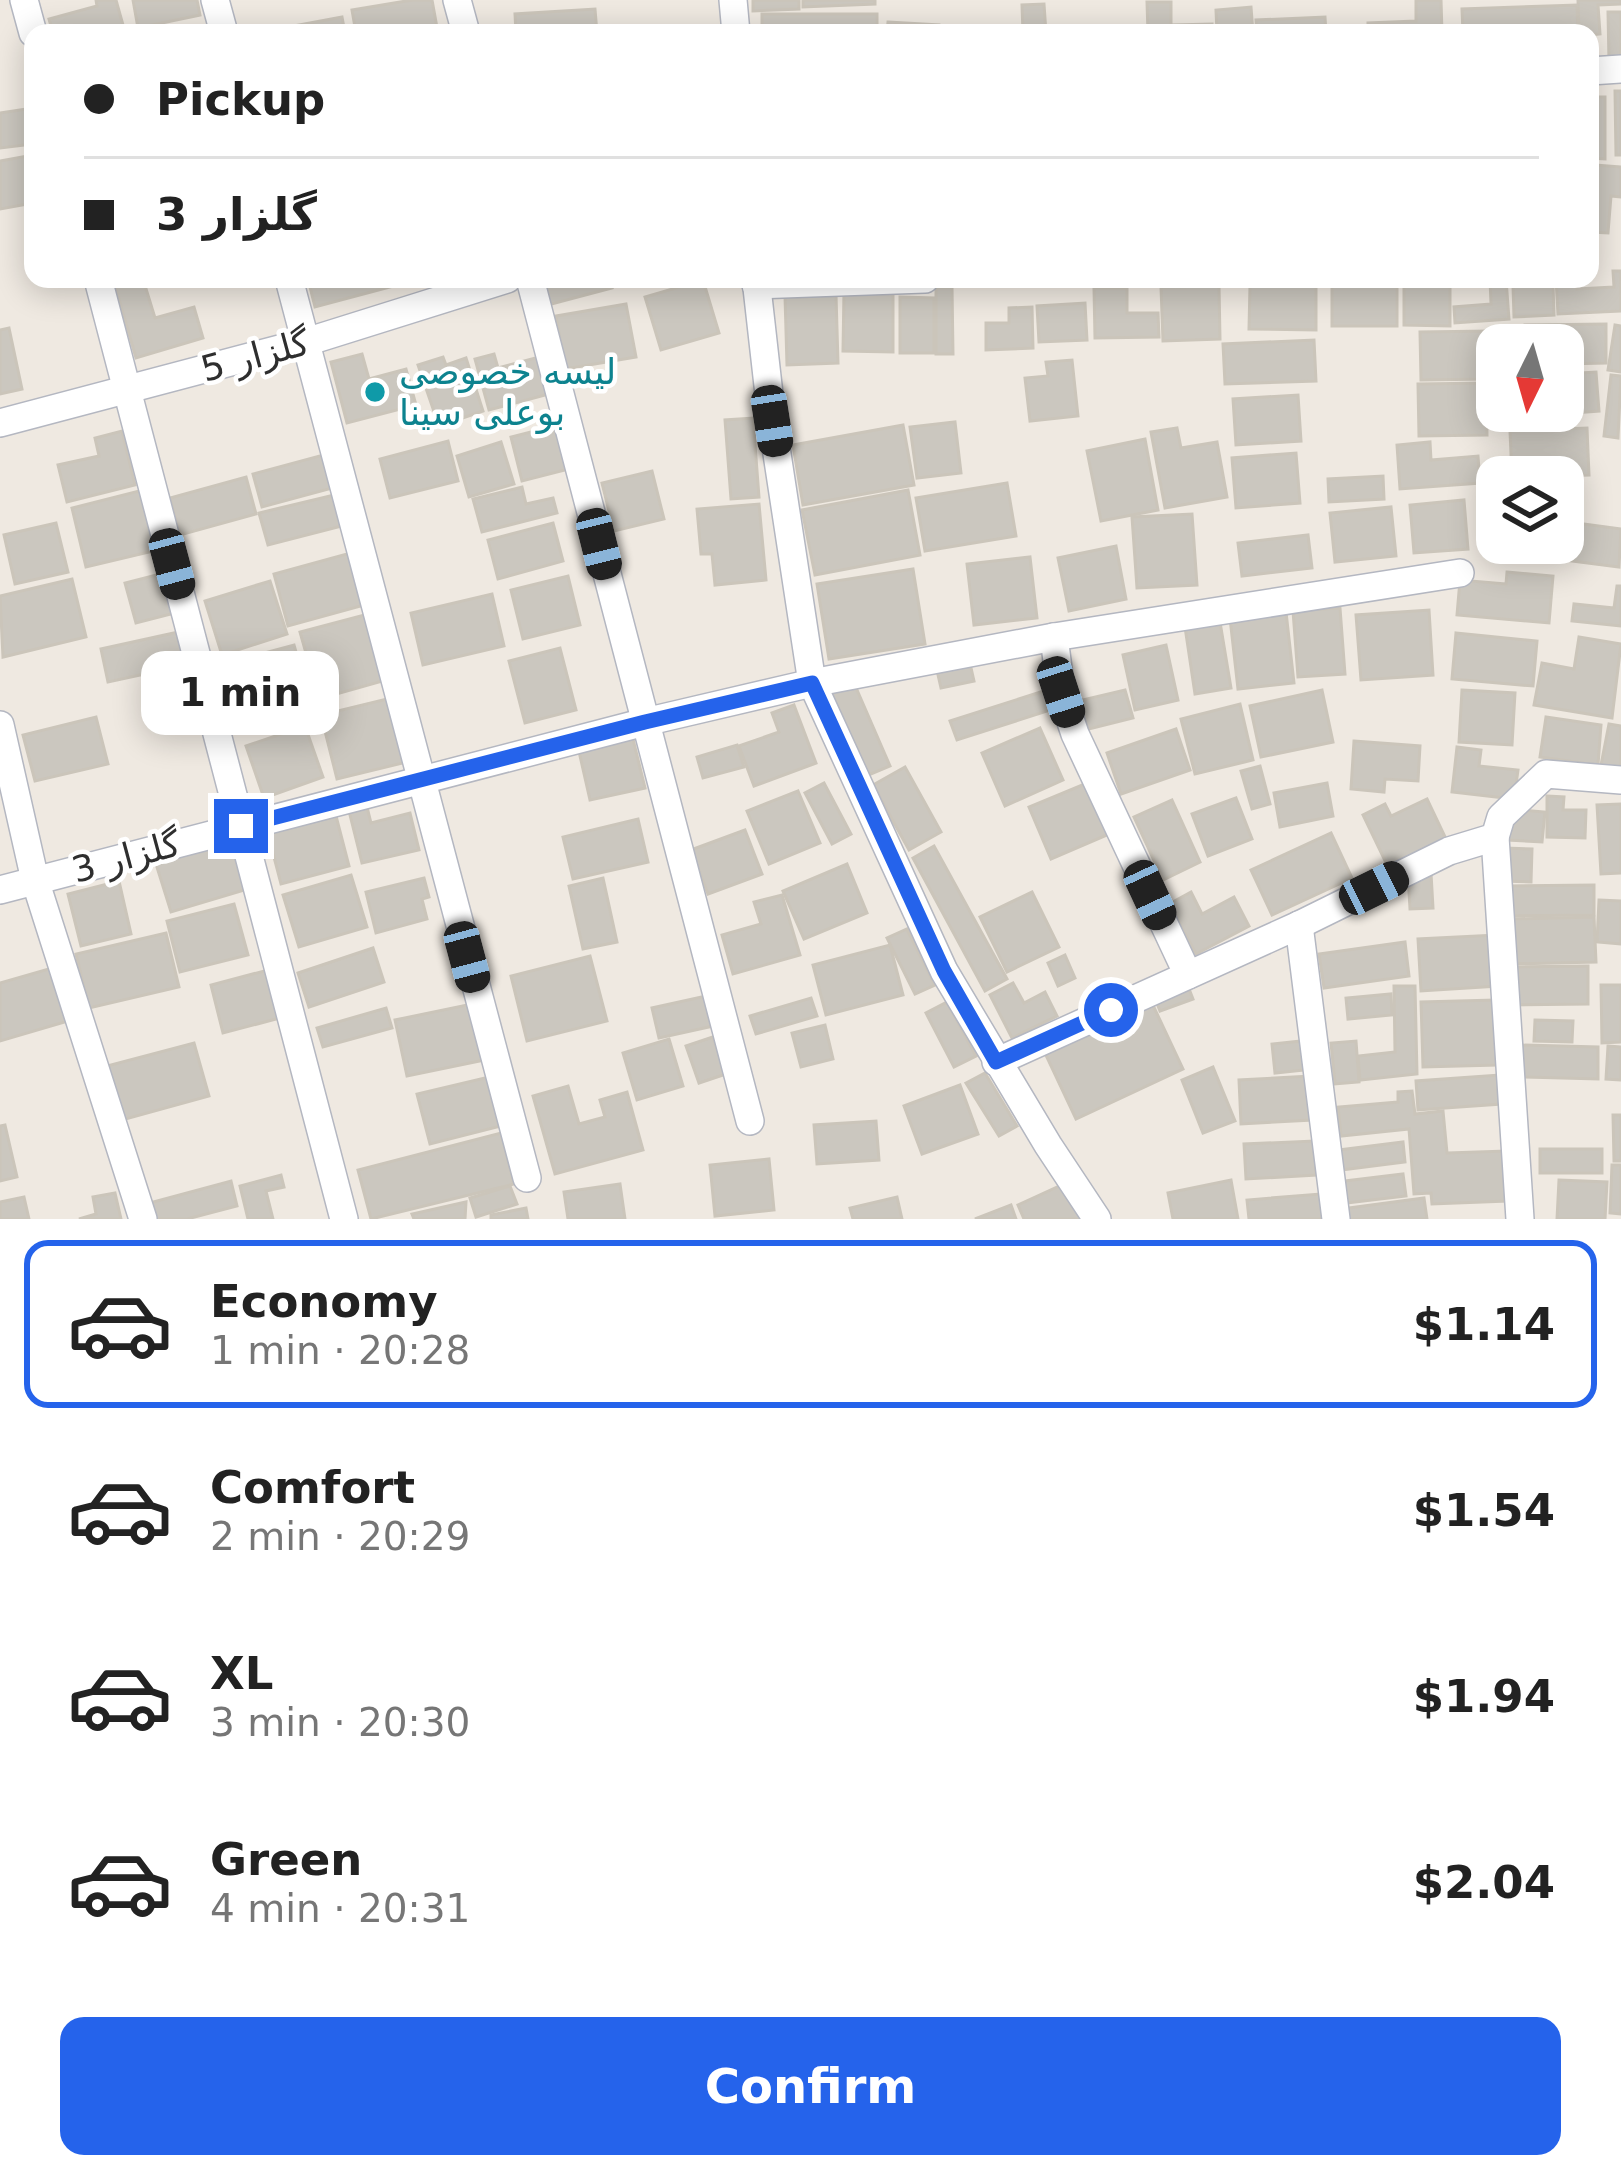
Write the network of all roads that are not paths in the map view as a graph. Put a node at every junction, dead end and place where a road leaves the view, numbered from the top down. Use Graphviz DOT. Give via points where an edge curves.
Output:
graph roads {
  1 [pos="100,288"];
  2 [pos="292,288"];
  3 [pos="478,288"];
  4 [pos="532,288"];
  5 [pos="757,288"];
  6 [pos="306,342"];
  7 [pos="127,389"];
  8 [pos="0,423"];
  9 [pos="1460,573"];
  10 [pos="1054,638"];
  11 [pos="812,683"];
  12 [pos="645,722"];
  13 [pos="0,725"];
  14 [pos="419,780"];
  15 [pos="1621,781"];
  16 [pos="241,826"];
  17 [pos="1495,837"];
  18 [pos="35,880"];
  19 [pos="0,890"];
  20 [pos="1299,925"];
  21 [pos="1188,975"];
  22 [pos="996,1062"];
  23 [pos="750,1121"];
  24 [pos="527,1178"];
  25 [pos="143,1219"];
  26 [pos="344,1219"];
  27 [pos="1097,1219"];
  28 [pos="1336,1219"];
  29 [pos="1520,1219"];
  1 -- 7 [label="street"];
  2 -- 6 [label="street"];
  3 -- 6 [label="street, گلزار 5"];
  4 -- 12 [label="street"];
  5 -- 11 [label="street"];
  6 -- 7 [label="street, گلزار 5"];
  6 -- 14 [label="street"];
  7 -- 8 [label="street, گلزار 5"];
  7 -- 16 [label="street"];
  9 -- 10 [label="street, گلزار 3"];
  10 -- 11 [label="street, گلزار 3"];
  10 -- 21 [label="street" via="1075,734"];
  11 -- 12 [label="street, گلزار 3"];
  11 -- 22 [label="street" via="944,971"];
  12 -- 14 [label="street, گلزار 3"];
  12 -- 23 [label="street"];
  13 -- 18 [label="street"];
  14 -- 16 [label="street, گلزار 3"];
  14 -- 24 [label="street"];
  15 -- 17 [label="street" via="1546,774 1501,817"];
  16 -- 18 [label="street, گلزار 3"];
  16 -- 26 [label="street"];
  17 -- 20 [label="street" via="1449,850"];
  17 -- 29 [label="street"];
  18 -- 19 [label="street, گلزار 3"];
  18 -- 25 [label="street"];
  20 -- 21 [label="street"];
  20 -- 28 [label="street"];
  21 -- 22 [label="street"];
  22 -- 27 [label="street"];
}
